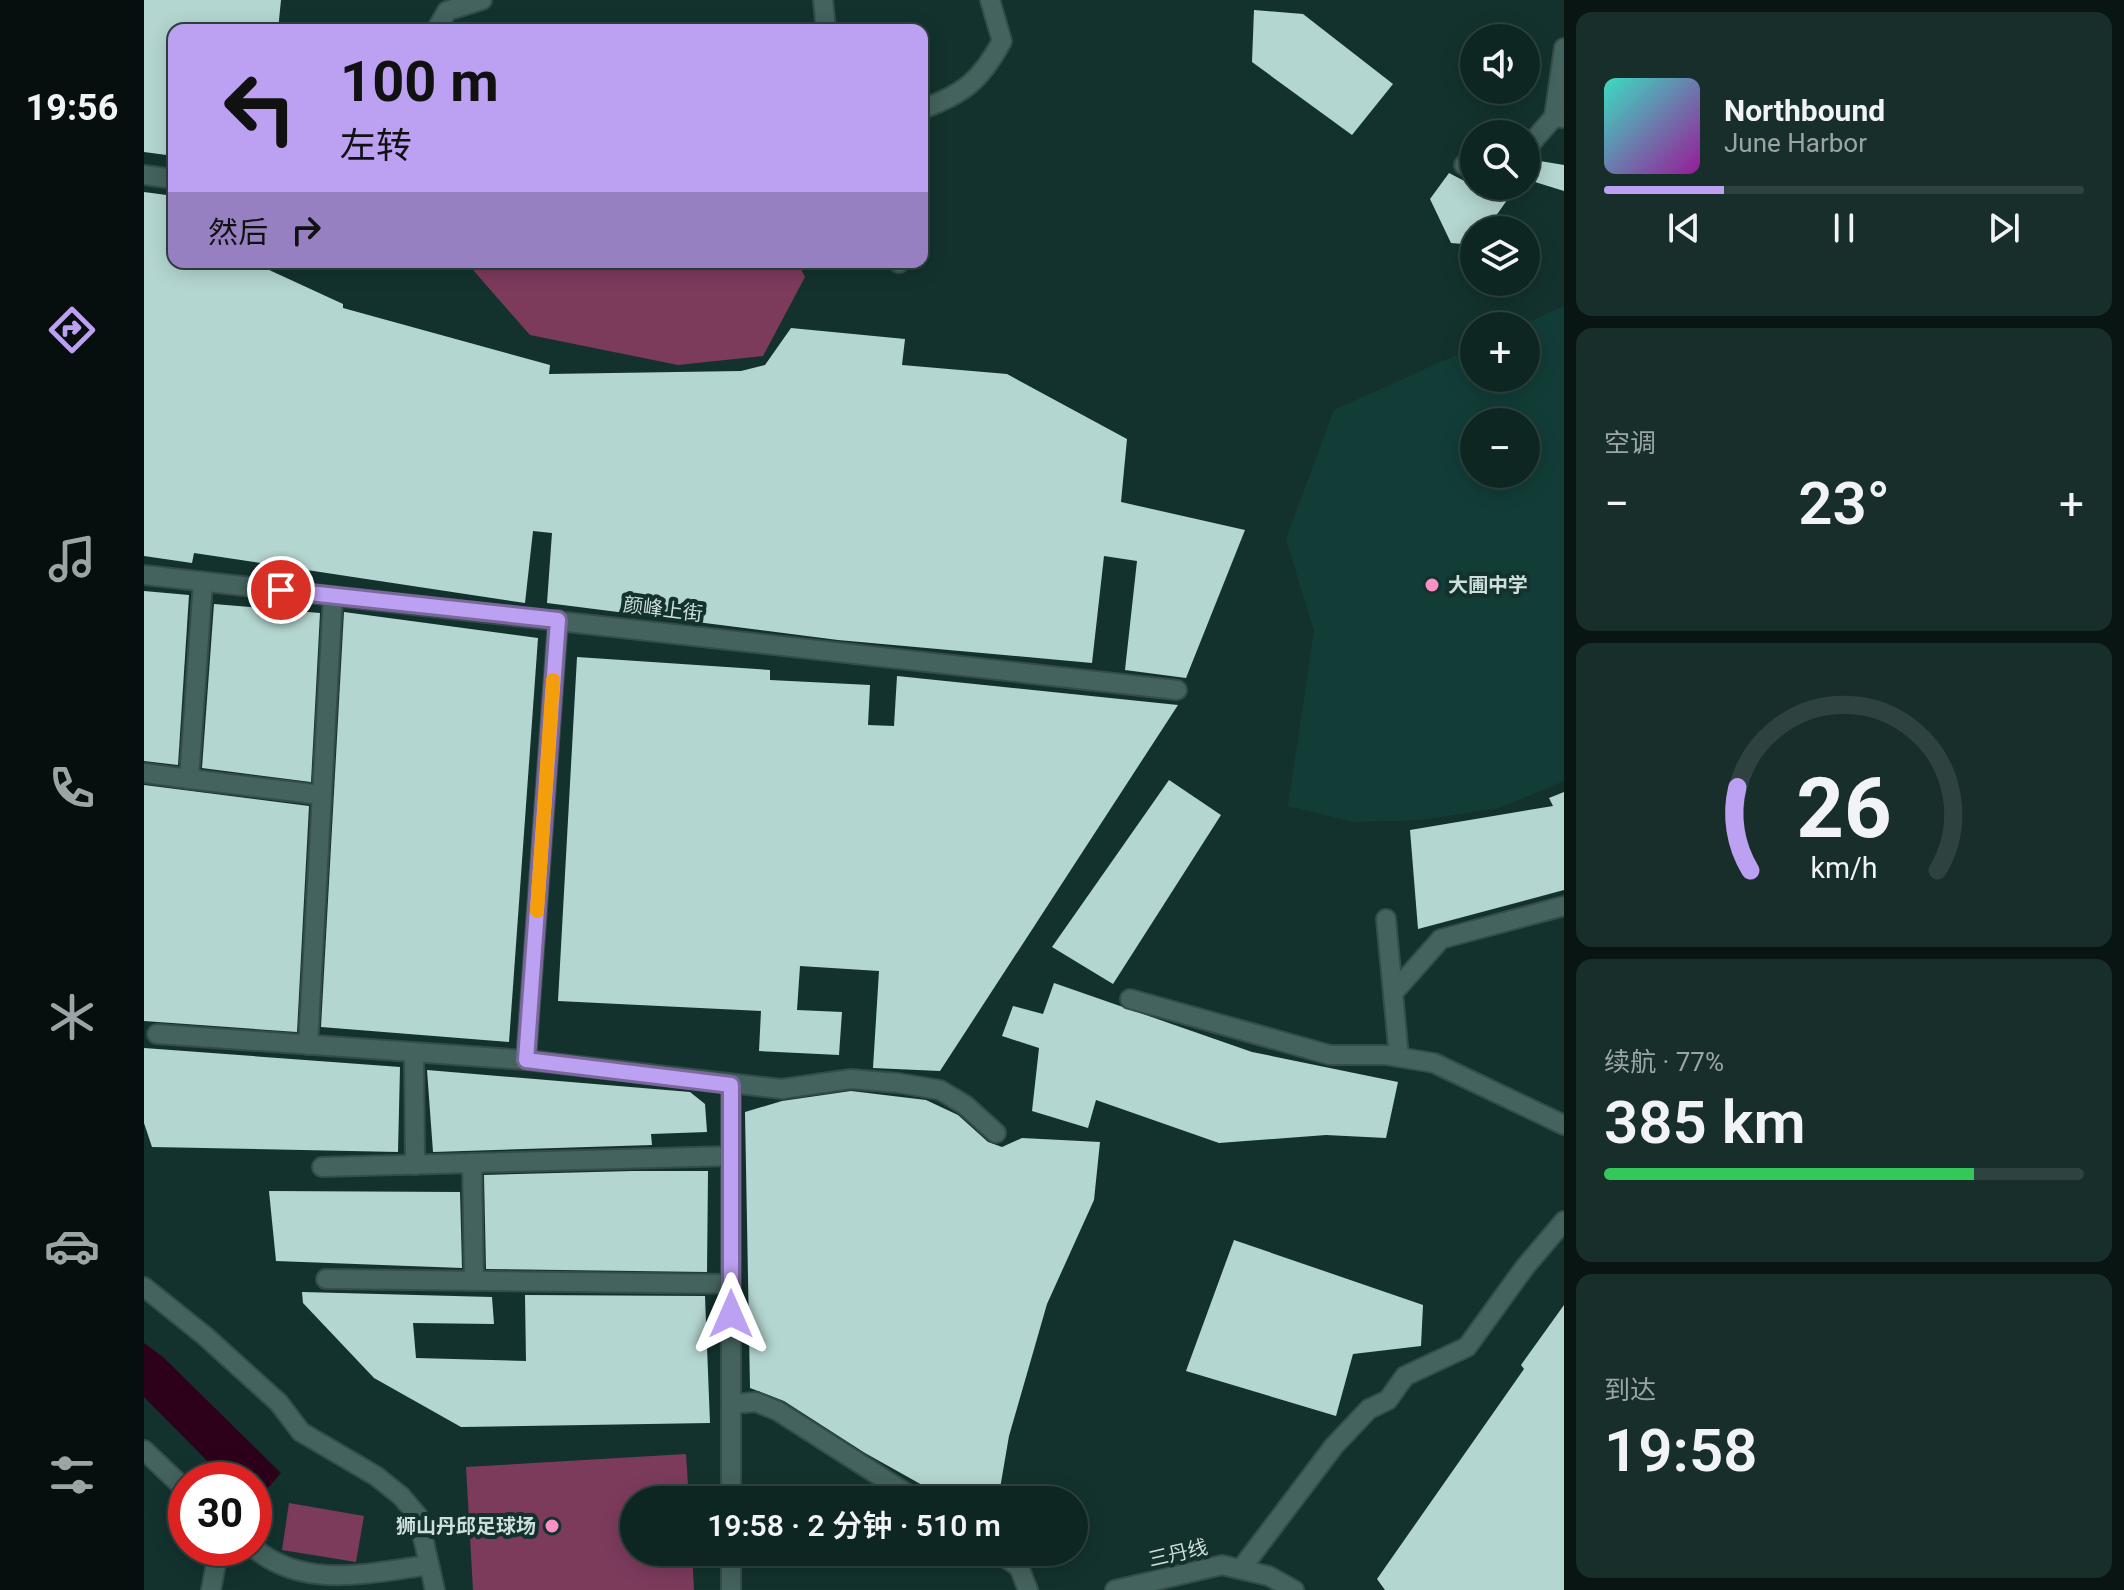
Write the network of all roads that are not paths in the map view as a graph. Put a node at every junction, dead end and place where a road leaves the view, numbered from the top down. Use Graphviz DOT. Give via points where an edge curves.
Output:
graph roads {
  1 [pos="482,0"];
  2 [pos="823,0"];
  3 [pos="990,0"];
  4 [pos="439,24"];
  5 [pos="825,24"];
  6 [pos="1564,48"];
  7 [pos="928,107"];
  8 [pos="1559,117"];
  9 [pos="1540,135"];
  10 [pos="144,175"];
  11 [pos="168,178"];
  12 [pos="144,575"];
  13 [pos="203,582"];
  14 [pos="333,596"];
  15 [pos="558,620"];
  16 [pos="1177,690"];
  17 [pos="144,773"];
  18 [pos="189,779"];
  19 [pos="322,795"];
  20 [pos="1564,906"];
  21 [pos="1386,919"];
  22 [pos="1393,993"];
  23 [pos="1130,999"];
  24 [pos="157,1034"];
  25 [pos="308,1045"];
  26 [pos="414,1052"];
  27 [pos="1399,1057"];
  28 [pos="526,1060"];
  29 [pos="731,1085"];
  30 [pos="1564,1125"];
  31 [pos="996,1133"];
  32 [pos="731,1156"];
  33 [pos="472,1163"];
  34 [pos="415,1165"];
  35 [pos="322,1167"];
  36 [pos="1564,1221"];
  37 [pos="326,1279"];
  38 [pos="474,1281"];
  39 [pos="731,1284"];
  40 [pos="144,1287"];
  41 [pos="731,1404"];
  42 [pos="144,1450"];
  43 [pos="168,1473"];
  44 [pos="731,1486"];
  45 [pos="895,1486"];
  46 [pos="272,1561"];
  47 [pos="429,1565"];
  48 [pos="216,1566"];
  49 [pos="731,1566"];
  50 [pos="1018,1566"];
  51 [pos="1241,1569"];
  52 [pos="211,1590"];
  53 [pos="435,1590"];
  54 [pos="731,1590"];
  55 [pos="1028,1590"];
  56 [pos="1115,1590"];
  57 [pos="1294,1590"];
  1 -- 4 [label="street" via="447,11"];
  2 -- 5 [label="street"];
  3 -- 7 [label="street" via="1002,41 985,73 948,100"];
  6 -- 8 [label="street"];
  8 -- 9 [label="street"];
  10 -- 11 [label="street"];
  12 -- 13 [label="street, 颜峰上街"];
  13 -- 14 [label="street, 颜峰上街"];
  13 -- 18 [label="street"];
  14 -- 15 [label="street, 颜峰上街"];
  14 -- 19 [label="street"];
  15 -- 16 [label="street, 颜峰上街"];
  15 -- 28 [label="street"];
  17 -- 18 [label="street"];
  18 -- 19 [label="street"];
  19 -- 25 [label="street"];
  20 -- 22 [label="street" via="1441,939"];
  21 -- 22 [label="street"];
  22 -- 27 [label="street"];
  23 -- 27 [label="street" via="1330,1055"];
  24 -- 25 [label="street"];
  25 -- 26 [label="street"];
  26 -- 28 [label="street"];
  26 -- 34 [label="street"];
  27 -- 30 [label="street" via="1434,1063"];
  28 -- 29 [label="street"];
  29 -- 31 [label="street" via="782,1089 851,1079 940,1090"];
  29 -- 32 [label="street"];
  32 -- 33 [label="street"];
  32 -- 39 [label="street"];
  33 -- 34 [label="street"];
  33 -- 38 [label="street"];
  34 -- 35 [label="street"];
  36 -- 51 [label="street" via="1467,1347 1405,1376 1388,1400 1369,1409 1334,1446"];
  37 -- 38 [label="street"];
  38 -- 39 [label="street"];
  39 -- 41 [label="street"];
  40 -- 47 [label="street" via="279,1403 301,1432 401,1496 418,1516"];
  41 -- 44 [label="street"];
  41 -- 45 [label="street" via="756,1402 778,1411"];
  42 -- 43 [label="street"];
  46 -- 47 [label="street" via="329,1577"];
  47 -- 53 [label="street"];
  48 -- 52 [label="street"];
  49 -- 54 [label="street"];
  50 -- 55 [label="street"];
  51 -- 56 [label="street, 三丹线" via="1222,1565"];
  51 -- 57 [label="street, 三丹线"];
}
